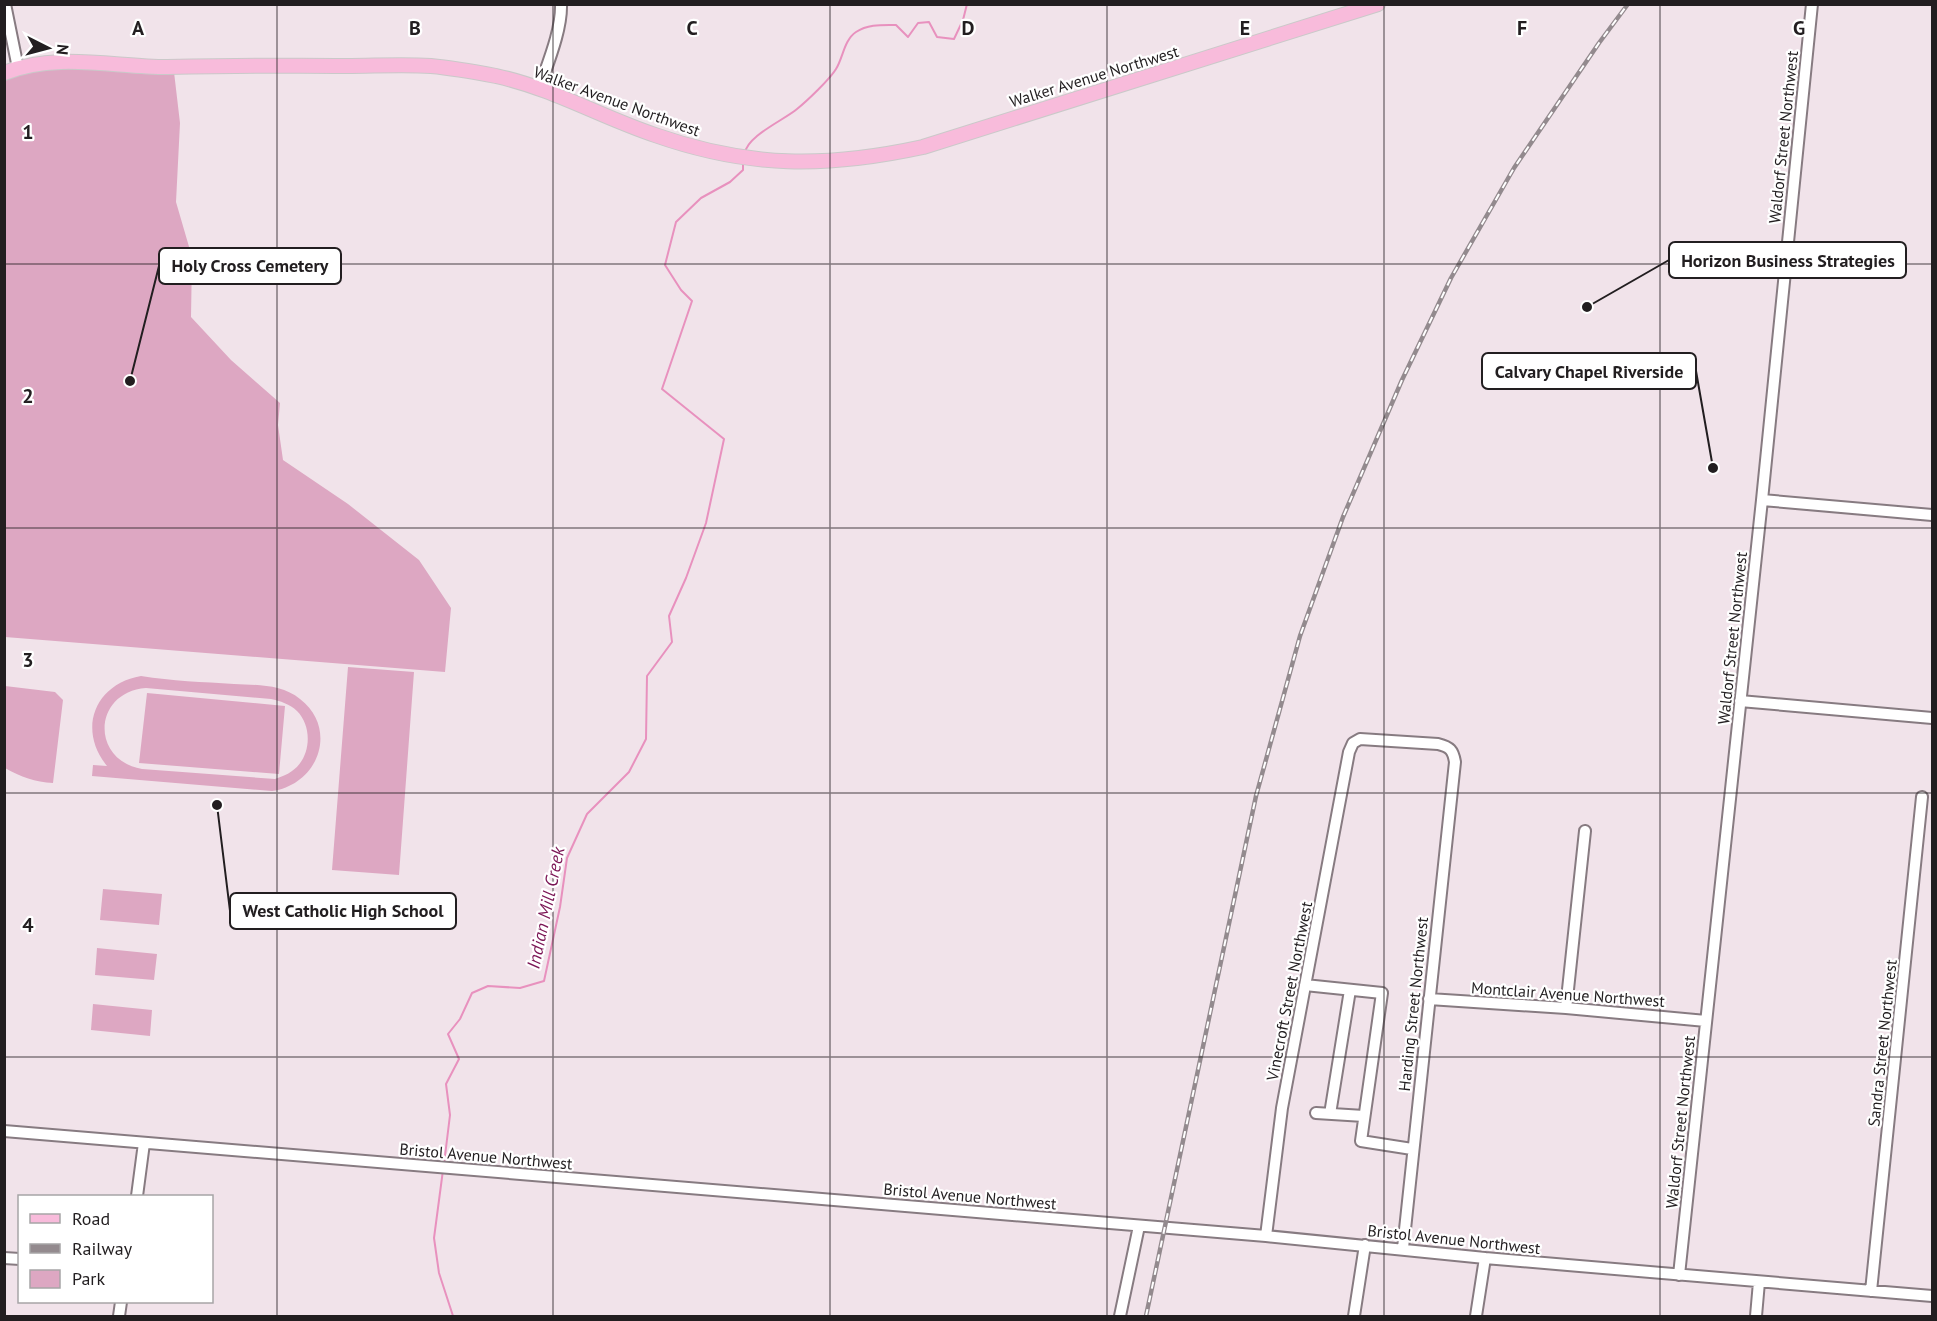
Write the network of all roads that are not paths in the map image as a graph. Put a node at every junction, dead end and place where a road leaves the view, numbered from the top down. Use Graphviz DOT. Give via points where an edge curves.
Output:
graph roads {
  1 [pos="5,4"];
  2 [pos="561,4"];
  3 [pos="1378,4"];
  4 [pos="1812,4"];
  5 [pos="18,68"];
  6 [pos="4,74"];
  7 [pos="539,89"];
  8 [pos="1762,500"];
  9 [pos="1932,515"];
  10 [pos="1740,701"];
  11 [pos="1932,718"];
  12 [pos="1455,762"];
  13 [pos="1922,797"];
  14 [pos="1585,831"];
  15 [pos="1305,985"];
  16 [pos="1350,990"];
  17 [pos="1429,999"];
  18 [pos="1566,1008"];
  19 [pos="1706,1021"];
  20 [pos="1316,1113"];
  21 [pos="1330,1114"];
  22 [pos="1364,1116"];
  23 [pos="4,1131"];
  24 [pos="144,1143"];
  25 [pos="1412,1149"];
  26 [pos="137,1195"];
  27 [pos="1139,1226"];
  28 [pos="1266,1236"];
  29 [pos="1365,1245"];
  30 [pos="1403,1248"];
  31 [pos="1485,1258"];
  32 [pos="1679,1275"];
  33 [pos="1759,1282"];
  34 [pos="1871,1292"];
  35 [pos="1932,1296"];
  36 [pos="1120,1317"];
  37 [pos="1354,1317"];
  38 [pos="1476,1317"];
  39 [pos="1756,1317"];
  1 -- 5 [label="street"];
  2 -- 7 [label="street"];
  3 -- 7 [label="main road, Walker Avenue Northwest" via="923,147 852,160 770,161 702,150"];
  4 -- 8 [label="street, Waldorf Street Northwest"];
  5 -- 6 [label="main road, Walker Avenue Northwest"];
  5 -- 7 [label="main road, Walker Avenue Northwest" via="63,62 162,67 431,66 498,77"];
  8 -- 9 [label="street"];
  8 -- 10 [label="street, Waldorf Street Northwest"];
  10 -- 11 [label="street"];
  10 -- 19 [label="street, Waldorf Street Northwest"];
  12 -- 15 [label="street, Vinecroft Street Northwest" via="1449,747 1438,744 1360,739 1353,743"];
  12 -- 17 [label="street, Harding Street Northwest"];
  13 -- 34 [label="street, Sandra Street Northwest"];
  14 -- 18 [label="street"];
  15 -- 16 [label="street"];
  15 -- 28 [label="street, Vinecroft Street Northwest" via="1282,1108"];
  16 -- 21 [label="street"];
  16 -- 22 [label="street" via="1382,993"];
  17 -- 18 [label="street, Montclair Avenue Northwest"];
  17 -- 25 [label="street, Harding Street Northwest"];
  18 -- 19 [label="street, Montclair Avenue Northwest"];
  19 -- 32 [label="street, Waldorf Street Northwest"];
  20 -- 21 [label="street"];
  21 -- 22 [label="street"];
  22 -- 25 [label="street" via="1361,1141"];
  23 -- 24 [label="street, Bristol Avenue Northwest"];
  24 -- 26 [label="street"];
  24 -- 27 [label="street, Bristol Avenue Northwest"];
  25 -- 30 [label="street, Harding Street Northwest"];
  27 -- 28 [label="street, Bristol Avenue Northwest"];
  27 -- 36 [label="street"];
  28 -- 29 [label="street, Bristol Avenue Northwest"];
  29 -- 30 [label="street, Bristol Avenue Northwest"];
  29 -- 37 [label="street"];
  30 -- 31 [label="street, Bristol Avenue Northwest"];
  31 -- 32 [label="street, Bristol Avenue Northwest"];
  31 -- 38 [label="street"];
  32 -- 33 [label="street, Bristol Avenue Northwest"];
  33 -- 34 [label="street, Bristol Avenue Northwest"];
  33 -- 39 [label="street"];
  34 -- 35 [label="street, Bristol Avenue Northwest"];
}
